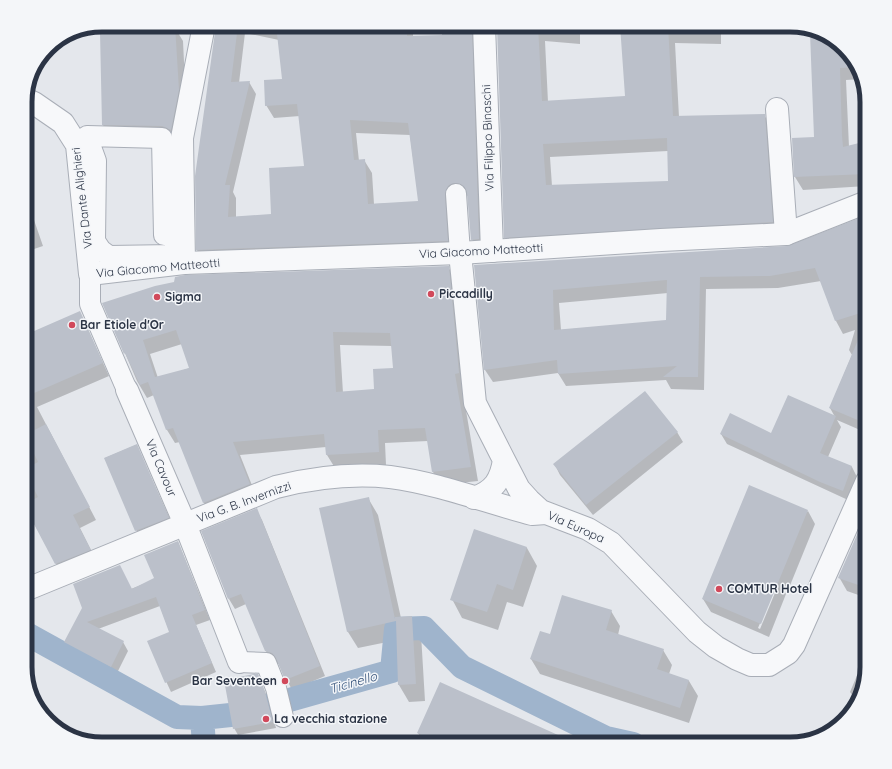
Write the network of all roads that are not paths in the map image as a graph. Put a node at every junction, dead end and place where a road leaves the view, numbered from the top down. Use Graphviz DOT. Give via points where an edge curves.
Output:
graph roads {
  1 [pos="203,32"];
  2 [pos="484,32"];
  3 [pos="32,102"];
  4 [pos="777,110"];
  5 [pos="87,136"];
  6 [pos="456,194"];
  7 [pos="860,205"];
  8 [pos="786,234"];
  9 [pos="492,251"];
  10 [pos="460,253"];
  11 [pos="184,264"];
  12 [pos="90,274"];
  13 [pos="127,390"];
  14 [pos="504,460"];
  15 [pos="860,497"];
  16 [pos="474,498"];
  17 [pos="547,513"];
  18 [pos="185,524"];
  19 [pos="32,587"];
  20 [pos="239,662"];
  21 [pos="283,718"];
  1 -- 11 [label="street" via="182,138"];
  2 -- 9 [label="street, Via Filippo Binaschi"];
  3 -- 12 [label="street, Via Dante Alighieri" via="63,124 77,145"];
  4 -- 8 [label="street"];
  5 -- 5 [label="street" via="96,161 96,241 101,250 109,256 173,255 175,235 164,235 162,138"];
  6 -- 10 [label="street"];
  7 -- 8 [label="street, Via Giacomo Matteotti"];
  8 -- 9 [label="street, Via Giacomo Matteotti"];
  9 -- 10 [label="street, Via Giacomo Matteotti"];
  10 -- 11 [label="street, Via Giacomo Matteotti"];
  10 -- 14 [label="street, Via Europa" via="475,403"];
  11 -- 12 [label="street, Via Giacomo Matteotti"];
  12 -- 13 [label="street, Via Cavour" via="90,304"];
  13 -- 18 [label="street, Via Cavour"];
  14 -- 16 [label="street" via="502,475 497,484 491,490"];
  14 -- 17 [label="street, Via Europa" via="520,489 541,511"];
  15 -- 17 [label="street, Via Europa" via="794,645 788,653 769,665 751,665 716,647 697,632 611,543 588,530"];
  16 -- 17 [label="street, Via G. B. Invernizzi" via="532,514"];
  16 -- 18 [label="street, Via G. B. Invernizzi" via="390,477 335,477 299,481 276,487"];
  18 -- 19 [label="street, Via G. B. Invernizzi"];
  18 -- 20 [label="street, Via Cavour"];
  20 -- 21 [label="street" via="266,663 276,688"];
}
